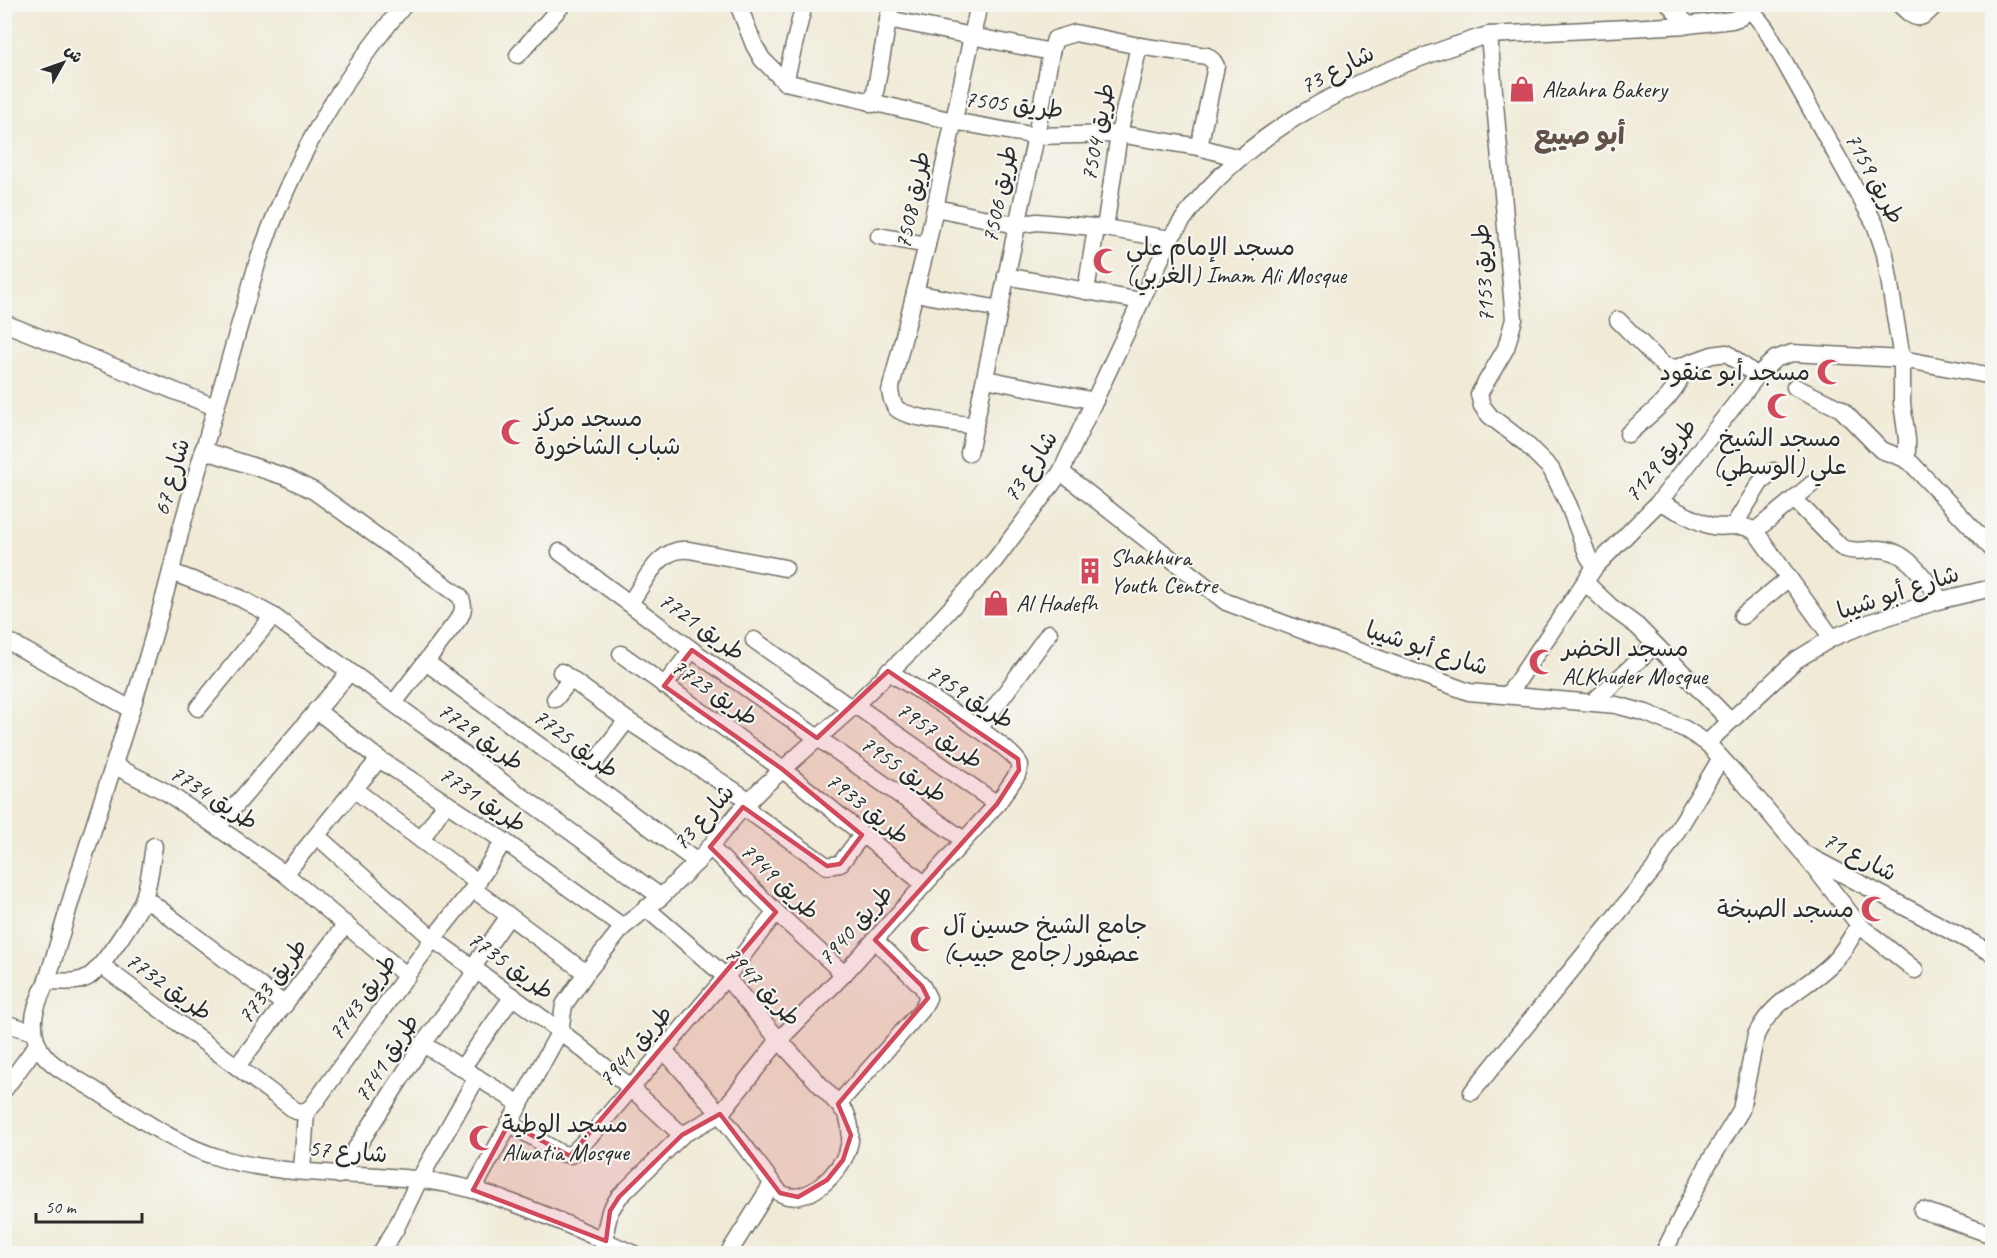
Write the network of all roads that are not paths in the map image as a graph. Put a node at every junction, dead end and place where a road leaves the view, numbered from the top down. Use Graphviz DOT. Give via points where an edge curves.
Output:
graph roads {
  1 [pos="405,4"];
  2 [pos="563,4"];
  3 [pos="738,4"];
  4 [pos="804,4"];
  5 [pos="979,4"];
  6 [pos="1669,4"];
  7 [pos="1899,4"];
  8 [pos="1936,4"];
  9 [pos="1753,7"];
  10 [pos="890,12"];
  11 [pos="1688,25"];
  12 [pos="1489,35"];
  13 [pos="972,37"];
  14 [pos="1139,46"];
  15 [pos="1051,52"];
  16 [pos="518,55"];
  17 [pos="785,82"];
  18 [pos="873,104"];
  19 [pos="953,121"];
  20 [pos="1119,134"];
  21 [pos="1036,136"];
  22 [pos="1199,147"];
  23 [pos="1239,158"];
  24 [pos="936,208"];
  25 [pos="1016,225"];
  26 [pos="1101,228"];
  27 [pos="879,236"];
  28 [pos="1170,239"];
  29 [pos="927,245"];
  30 [pos="1006,276"];
  31 [pos="1086,291"];
  32 [pos="915,293"];
  33 [pos="1141,301"];
  34 [pos="999,309"];
  35 [pos="1618,320"];
  36 [pos="4,323"];
  37 [pos="1902,359"];
  38 [pos="1684,366"];
  39 [pos="1756,376"];
  40 [pos="1992,376"];
  41 [pos="986,379"];
  42 [pos="1795,387"];
  43 [pos="1095,401"];
  44 [pos="216,407"];
  45 [pos="975,426"];
  46 [pos="1628,434"];
  47 [pos="203,450"];
  48 [pos="969,453"];
  49 [pos="1907,460"];
  50 [pos="1774,471"];
  51 [pos="1061,472"];
  52 [pos="1812,484"];
  53 [pos="1794,499"];
  54 [pos="1659,502"];
  55 [pos="1734,525"];
  56 [pos="1755,531"];
  57 [pos="1992,549"];
  58 [pos="560,552"];
  59 [pos="1595,567"];
  60 [pos="785,568"];
  61 [pos="171,572"];
  62 [pos="1789,578"];
  63 [pos="1586,583"];
  64 [pos="1992,588"];
  65 [pos="1941,600"];
  66 [pos="630,603"];
  67 [pos="273,616"];
  68 [pos="1743,616"];
  69 [pos="1049,633"];
  70 [pos="1832,638"];
  71 [pos="754,640"];
  72 [pos="6,642"];
  73 [pos="1656,645"];
  74 [pos="692,650"];
  75 [pos="621,654"];
  76 [pos="426,662"];
  77 [pos="888,671"];
  78 [pos="349,672"];
  79 [pos="664,686"];
  80 [pos="1508,695"];
  81 [pos="555,699"];
  82 [pos="1593,702"];
  83 [pos="394,703"];
  84 [pos="853,706"];
  85 [pos="198,708"];
  86 [pos="131,709"];
  87 [pos="315,710"];
  88 [pos="627,720"];
  89 [pos="1730,721"];
  90 [pos="979,729"];
  91 [pos="817,738"];
  92 [pos="1707,742"];
  93 [pos="1721,758"];
  94 [pos="379,759"];
  95 [pos="1020,765"];
  96 [pos="115,766"];
  97 [pos="782,769"];
  98 [pos="583,778"];
  99 [pos="355,790"];
  100 [pos="446,803"];
  101 [pos="747,804"];
  102 [pos="997,804"];
  103 [pos="218,826"];
  104 [pos="862,835"];
  105 [pos="317,836"];
  106 [pos="421,840"];
  107 [pos="964,840"];
  108 [pos="504,841"];
  109 [pos="154,846"];
  110 [pos="710,847"];
  111 [pos="1803,853"];
  112 [pos="696,862"];
  113 [pos="285,874"];
  114 [pos="924,884"];
  115 [pos="476,886"];
  116 [pos="144,897"];
  117 [pos="661,897"];
  118 [pos="646,908"];
  119 [pos="776,912"];
  120 [pos="509,916"];
  121 [pos="346,924"];
  122 [pos="1860,925"];
  123 [pos="623,927"];
  124 [pos="433,939"];
  125 [pos="875,940"];
  126 [pos="1992,953"];
  127 [pos="100,965"];
  128 [pos="475,968"];
  129 [pos="1915,970"];
  130 [pos="586,972"];
  131 [pos="844,974"];
  132 [pos="407,976"];
  133 [pos="726,977"];
  134 [pos="45,985"];
  135 [pos="513,996"];
  136 [pos="285,1005"];
  137 [pos="4,1023"];
  138 [pos="560,1031"];
  139 [pos="35,1038"];
  140 [pos="780,1040"];
  141 [pos="423,1044"];
  142 [pos="663,1049"];
  143 [pos="237,1066"];
  144 [pos="462,1068"];
  145 [pos="69,1074"];
  146 [pos="477,1077"];
  147 [pos="630,1087"];
  148 [pos="4,1090"];
  149 [pos="1472,1092"];
  150 [pos="520,1104"];
  151 [pos="838,1104"];
  152 [pos="306,1112"];
  153 [pos="720,1114"];
  154 [pos="509,1123"];
  155 [pos="682,1135"];
  156 [pos="302,1171"];
  157 [pos="339,1175"];
  158 [pos="419,1180"];
  159 [pos="772,1184"];
  160 [pos="473,1190"];
  161 [pos="1922,1210"];
  162 [pos="1992,1235"];
  163 [pos="604,1247"];
  164 [pos="380,1254"];
  165 [pos="634,1254"];
  166 [pos="728,1254"];
  167 [pos="1663,1254"];
  1 -- 44 [label="street, شارع 67" via="345,80 303,150 257,264"];
  2 -- 16 [label="street"];
  3 -- 17 [label="street" via="762,59"];
  4 -- 17 [label="street"];
  5 -- 13 [label="street, طريق 7508"];
  6 -- 11 [label="street"];
  7 -- 8 [label="street" via="1918,18 1927,15"];
  9 -- 11 [label="street, شارع 73" via="1732,20"];
  9 -- 37 [label="street, طريق 7159" via="1875,224 1885,254"];
  10 -- 13 [label="street"];
  10 -- 18 [label="street"];
  11 -- 12 [label="street, شارع 73"];
  12 -- 23 [label="street, شارع 73" via="1397,66 1328,99"];
  12 -- 59 [label="street, طريق 7153" via="1514,319 1506,348 1483,385 1480,400 1490,416 1551,469"];
  13 -- 15 [label="street"];
  13 -- 19 [label="street, طريق 7508"];
  14 -- 15 [label="street" via="1075,33 1056,39"];
  14 -- 20 [label="street, طريق 7504"];
  14 -- 22 [label="street" via="1207,56 1216,66"];
  15 -- 21 [label="street, طريق 7506"];
  17 -- 18 [label="street, طريق 7505"];
  18 -- 19 [label="street, طريق 7505"];
  19 -- 21 [label="street, طريق 7505"];
  19 -- 24 [label="street, طريق 7508"];
  20 -- 21 [label="street, طريق 7505"];
  20 -- 22 [label="street, طريق 7505"];
  20 -- 26 [label="street, طريق 7504"];
  21 -- 25 [label="street, طريق 7506"];
  22 -- 23 [label="street, طريق 7505"];
  23 -- 28 [label="street, شارع 73"];
  24 -- 25 [label="street"];
  24 -- 29 [label="street, طريق 7508"];
  25 -- 26 [label="street" via="1037,222"];
  25 -- 30 [label="street, طريق 7506"];
  26 -- 28 [label="street"];
  26 -- 31 [label="street, طريق 7504"];
  27 -- 29 [label="street"];
  28 -- 33 [label="street, شارع 73"];
  29 -- 32 [label="street, طريق 7508"];
  30 -- 31 [label="street"];
  30 -- 34 [label="street, طريق 7506"];
  31 -- 33 [label="street"];
  32 -- 34 [label="street"];
  32 -- 45 [label="street, طريق 7508" via="894,372 891,400 909,416"];
  33 -- 43 [label="street, شارع 73"];
  34 -- 41 [label="street, طريق 7506"];
  35 -- 38 [label="street" via="1664,366"];
  36 -- 44 [label="street"];
  37 -- 39 [label="street, طريق 7129" via="1792,353 1775,359"];
  37 -- 40 [label="street, طريق 7129"];
  37 -- 49 [label="street, طريق 7159"];
  38 -- 39 [label="street" via="1727,353"];
  38 -- 46 [label="street" via="1679,383"];
  39 -- 54 [label="street, طريق 7129"];
  41 -- 43 [label="street"];
  41 -- 45 [label="street, طريق 7506"];
  42 -- 49 [label="street" via="1840,410 1881,450"];
  43 -- 51 [label="street, شارع 73"];
  44 -- 47 [label="street, شارع 67"];
  45 -- 48 [label="street, طريق 7506"];
  47 -- 61 [label="street, شارع 67"];
  47 -- 76 [label="street" via="286,477 314,491 460,596 463,611"];
  49 -- 57 [label="street"];
  50 -- 55 [label="street" via="1760,483"];
  51 -- 77 [label="street, شارع 73" via="995,560 919,644"];
  51 -- 80 [label="street, شارع أبو شيبا" via="1226,602 1469,692"];
  52 -- 53 [label="street"];
  53 -- 56 [label="street"];
  53 -- 65 [label="street" via="1848,551 1882,549 1907,558"];
  54 -- 55 [label="street" via="1709,525"];
  54 -- 59 [label="street, طريق 7129"];
  55 -- 56 [label="street"];
  56 -- 62 [label="street"];
  58 -- 66 [label="street, طريق 7721"];
  59 -- 63 [label="street, طريق 7129"];
  60 -- 66 [label="street" via="675,550 662,557"];
  61 -- 67 [label="street, طريق 7729" via="240,598"];
  61 -- 86 [label="street, شارع 67"];
  62 -- 68 [label="street"];
  62 -- 70 [label="street"];
  63 -- 73 [label="street"];
  63 -- 80 [label="street, طريق 7129"];
  64 -- 65 [label="street, شارع أبو شيبا"];
  65 -- 70 [label="street, شارع أبو شيبا"];
  66 -- 74 [label="street, طريق 7721"];
  67 -- 78 [label="street, طريق 7729"];
  67 -- 85 [label="street"];
  69 -- 90 [label="street"];
  70 -- 89 [label="street, شارع أبو شيبا" via="1796,660"];
  71 -- 84 [label="street, طريق 7957"];
  72 -- 86 [label="street"];
  73 -- 82 [label="street"];
  73 -- 89 [label="street"];
  74 -- 79 [label="street"];
  74 -- 91 [label="street, طريق 7721"];
  75 -- 79 [label="street, طريق 7723"];
  76 -- 83 [label="street"];
  76 -- 98 [label="street, طريق 7725"];
  77 -- 84 [label="street, شارع 73"];
  77 -- 90 [label="street, طريق 7959"];
  78 -- 83 [label="street, طريق 7729"];
  78 -- 87 [label="street"];
  79 -- 97 [label="street, طريق 7723"];
  80 -- 82 [label="street, شارع أبو شيبا"];
  81 -- 88 [label="street" via="566,675"];
  82 -- 92 [label="street, شارع أبو شيبا" via="1646,713"];
  83 -- 117 [label="street, طريق 7729"];
  84 -- 91 [label="street, شارع 73"];
  84 -- 102 [label="street, طريق 7957"];
  86 -- 96 [label="street, شارع 67"];
  87 -- 94 [label="street, طريق 7731"];
  87 -- 103 [label="street"];
  88 -- 98 [label="street"];
  88 -- 101 [label="street"];
  89 -- 92 [label="street, شارع أبو شيبا"];
  90 -- 95 [label="street, طريق 7959" via="1013,754"];
  91 -- 97 [label="street, شارع 73"];
  91 -- 107 [label="street, طريق 7955"];
  92 -- 93 [label="street, شارع 71"];
  93 -- 111 [label="street, شارع 71"];
  93 -- 149 [label="street" via="1654,869"];
  94 -- 99 [label="street"];
  94 -- 100 [label="street, طريق 7731"];
  95 -- 102 [label="street, طريق 7940"];
  96 -- 103 [label="street, طريق 7734" via="166,792"];
  96 -- 134 [label="street, شارع 67"];
  97 -- 101 [label="street, شارع 73"];
  97 -- 104 [label="street, طريق 7933"];
  98 -- 112 [label="street, طريق 7725"];
  99 -- 105 [label="street"];
  99 -- 106 [label="street"];
  100 -- 106 [label="street"];
  100 -- 108 [label="street, طريق 7731"];
  101 -- 104 [label="street" via="827,866 840,864"];
  101 -- 110 [label="street, شارع 73"];
  102 -- 107 [label="street, طريق 7940"];
  103 -- 113 [label="street, طريق 7734"];
  104 -- 114 [label="street, طريق 7933"];
  105 -- 113 [label="street"];
  105 -- 124 [label="street, طريق 7735"];
  106 -- 115 [label="street"];
  107 -- 114 [label="street, طريق 7940"];
  108 -- 115 [label="street, طريق 7743"];
  108 -- 123 [label="street, طريق 7731"];
  109 -- 116 [label="street, طريق 7732"];
  110 -- 112 [label="street, شارع 73"];
  110 -- 119 [label="street, طريق 7949"];
  111 -- 122 [label="street"];
  111 -- 126 [label="street, شارع 71"];
  112 -- 117 [label="street, شارع 73"];
  113 -- 121 [label="street, طريق 7734"];
  114 -- 125 [label="street, طريق 7940"];
  115 -- 120 [label="street"];
  115 -- 124 [label="street, طريق 7743"];
  116 -- 127 [label="street, طريق 7732"];
  116 -- 136 [label="street"];
  117 -- 118 [label="street, شارع 73"];
  118 -- 123 [label="street, شارع 73"];
  118 -- 133 [label="street, طريق 7947"];
  119 -- 131 [label="street, طريق 7949"];
  119 -- 133 [label="street, طريق 7941"];
  120 -- 128 [label="street, طريق 7741"];
  120 -- 130 [label="street"];
  121 -- 132 [label="street, طريق 7734"];
  121 -- 136 [label="street, طريق 7733"];
  122 -- 129 [label="street"];
  122 -- 167 [label="street" via="1838,957 1786,998 1761,1025 1741,1110 1708,1164"];
  123 -- 130 [label="street, شارع 73"];
  124 -- 128 [label="street, طريق 7735"];
  124 -- 132 [label="street, طريق 7743"];
  125 -- 131 [label="street, طريق 7940"];
  125 -- 151 [label="street" via="922,986 928,998 921,1011"];
  127 -- 134 [label="street, طريق 7732" via="79,981"];
  127 -- 143 [label="street, طريق 7732"];
  128 -- 135 [label="street, طريق 7735"];
  128 -- 141 [label="street, طريق 7741"];
  130 -- 138 [label="street, شارع 73" via="564,1005"];
  131 -- 140 [label="street, طريق 7940"];
  132 -- 152 [label="street, طريق 7743"];
  133 -- 140 [label="street, طريق 7947"];
  133 -- 142 [label="street, طريق 7941"];
  134 -- 139 [label="street, شارع 67" via="35,1011"];
  134 -- 145 [label="street, شارع 67" via="40,1016 44,1040"];
  135 -- 138 [label="street, طريق 7735"];
  135 -- 144 [label="street"];
  136 -- 143 [label="street, طريق 7733"];
  137 -- 139 [label="street"];
  138 -- 147 [label="street, طريق 7735"];
  138 -- 150 [label="street, شارع 73"];
  139 -- 145 [label="street" via="50,1062"];
  139 -- 148 [label="street"];
  140 -- 151 [label="street, طريق 7947"];
  140 -- 153 [label="street, طريق 7940"];
  141 -- 144 [label="street"];
  141 -- 157 [label="street, طريق 7741"];
  142 -- 147 [label="street, طريق 7941"];
  142 -- 153 [label="street"];
  143 -- 152 [label="street" via="296,1111"];
  144 -- 146 [label="street"];
  145 -- 156 [label="street, شارع 57" via="195,1149 260,1167"];
  146 -- 150 [label="street"];
  146 -- 158 [label="street"];
  147 -- 154 [label="street, طريق 7941" via="570,1155 560,1154"];
  147 -- 155 [label="street, طريق 7735"];
  150 -- 154 [label="street, شارع 73"];
  151 -- 159 [label="street, طريق 7947" via="846,1113 851,1135 849,1148 836,1171 798,1197 780,1193"];
  152 -- 156 [label="street"];
  153 -- 155 [label="street"];
  153 -- 159 [label="street"];
  154 -- 160 [label="street, شارع 73"];
  155 -- 163 [label="street" via="619,1197 610,1211"];
  156 -- 157 [label="street, شارع 57"];
  157 -- 158 [label="street, شارع 57"];
  158 -- 160 [label="street, شارع 57"];
  158 -- 164 [label="street"];
  159 -- 166 [label="street"];
  160 -- 163 [label="street, شارع 57" via="534,1212"];
  161 -- 162 [label="street"];
  163 -- 165 [label="street, شارع 57"];
}
